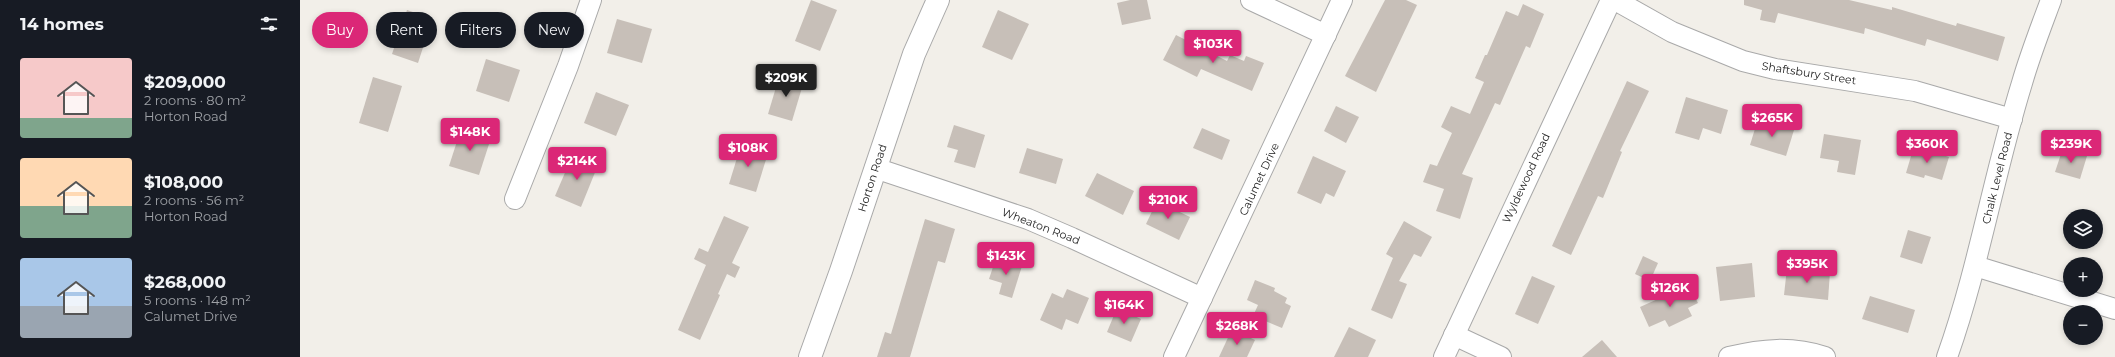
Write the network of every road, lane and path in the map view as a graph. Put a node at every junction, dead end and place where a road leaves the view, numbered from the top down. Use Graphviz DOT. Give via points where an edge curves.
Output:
graph roads {
  1 [pos="591,0"];
  2 [pos="938,0"];
  3 [pos="1251,0"];
  4 [pos="1342,0"];
  5 [pos="1611,0"];
  6 [pos="1615,0"];
  7 [pos="2051,0"];
  8 [pos="1326,35"];
  9 [pos="2012,119"];
  10 [pos="875,168"];
  11 [pos="514,199"];
  12 [pos="1975,266"];
  13 [pos="1202,298"];
  14 [pos="2115,309"];
  15 [pos="1454,335"];
  16 [pos="810,357"];
  17 [pos="1174,357"];
  18 [pos="1444,357"];
  19 [pos="1501,357"];
  20 [pos="1729,357"];
  21 [pos="1825,357"];
  22 [pos="1947,357"];
  1 -- 11 [label="street" via="568,66"];
  2 -- 10 [label="street, Horton Road" via="914,54"];
  3 -- 8 [label="street"];
  4 -- 8 [label="street, Calumet Drive"];
  5 -- 15 [label="street, Wyldewood Road"];
  6 -- 9 [label="street, Shaftsbury Street" via="1672,32 1743,61 1775,69 1915,91"];
  7 -- 9 [label="street, Chalk Level Road" via="2022,82"];
  8 -- 13 [label="street, Calumet Drive"];
  9 -- 12 [label="street, Chalk Level Road"];
  10 -- 13 [label="street, Wheaton Road" via="1028,220"];
  10 -- 16 [label="street, Horton Road"];
  12 -- 14 [label="street"];
  12 -- 22 [label="street, Chalk Level Road"];
  13 -- 17 [label="street, Calumet Drive"];
  15 -- 18 [label="street, Wyldewood Road"];
  15 -- 19 [label="street"];
  20 -- 21 [label="street" via="1758,350 1789,349"];
}
